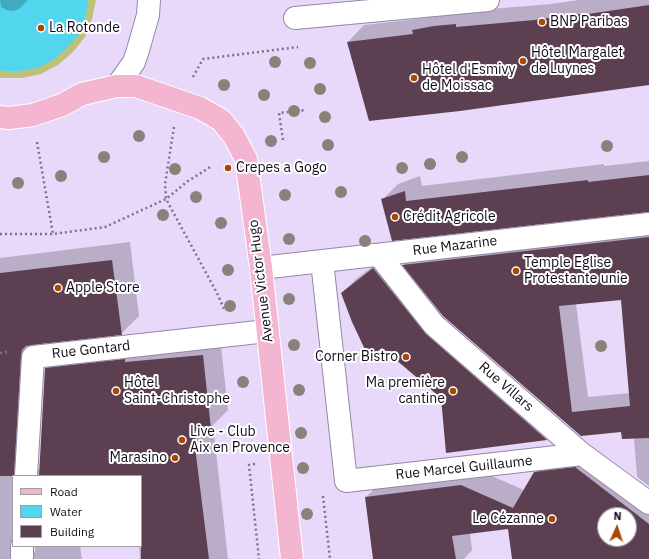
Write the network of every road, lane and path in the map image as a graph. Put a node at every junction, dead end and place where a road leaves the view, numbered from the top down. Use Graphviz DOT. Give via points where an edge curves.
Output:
graph roads {
  1 [pos="149,0"];
  2 [pos="488,0"];
  3 [pos="295,18"];
  4 [pos="298,47"];
  5 [pos="191,83"];
  6 [pos="118,86"];
  7 [pos="305,110"];
  8 [pos="33,115"];
  9 [pos="0,117"];
  10 [pos="174,126"];
  11 [pos="283,140"];
  12 [pos="212,166"];
  13 [pos="166,199"];
  14 [pos="649,224"];
  15 [pos="0,234"];
  16 [pos="53,234"];
  17 [pos="379,255"];
  18 [pos="322,261"];
  19 [pos="260,268"];
  20 [pos="267,331"];
  21 [pos="235,335"];
  22 [pos="582,454"];
  23 [pos="26,475"];
  24 [pos="649,504"];
  25 [pos="22,547"];
  26 [pos="22,559"];
  27 [pos="292,559"];
  1 -- 6 [label="street" via="148,14 134,62"];
  2 -- 3 [label="street"];
  4 -- 5 [label="path" via="203,59"];
  6 -- 8 [label="main road, Avenue Victor Hugo" via="82,94 62,105"];
  6 -- 19 [label="main road, Avenue Victor Hugo" via="136,86 200,108 220,120 234,136 246,159"];
  7 -- 11 [label="path" via="279,113"];
  8 -- 9 [label="main road, Avenue Victor Hugo"];
  8 -- 16 [label="path"];
  10 -- 13 [label="path" via="165,184"];
  12 -- 13 [label="path"];
  13 -- 16 [label="path" via="105,227"];
  13 -- 21 [label="path" via="217,292"];
  14 -- 17 [label="street, Rue Mazarine"];
  15 -- 16 [label="path"];
  17 -- 18 [label="street, Rue Mazarine"];
  17 -- 22 [label="street, Rue Villars" via="434,325"];
  18 -- 19 [label="street, Rue Mazarine"];
  18 -- 22 [label="street, Rue Marcel Guillaume" via="346,481"];
  19 -- 20 [label="main road, Avenue Victor Hugo"];
  20 -- 21 [label="street, Rue Gontard"];
  20 -- 27 [label="main road, Avenue Victor Hugo"];
  21 -- 23 [label="street, Rue Gontard" via="33,357"];
  22 -- 24 [label="street, Rue Villars"];
  25 -- 26 [label="street"];
}
